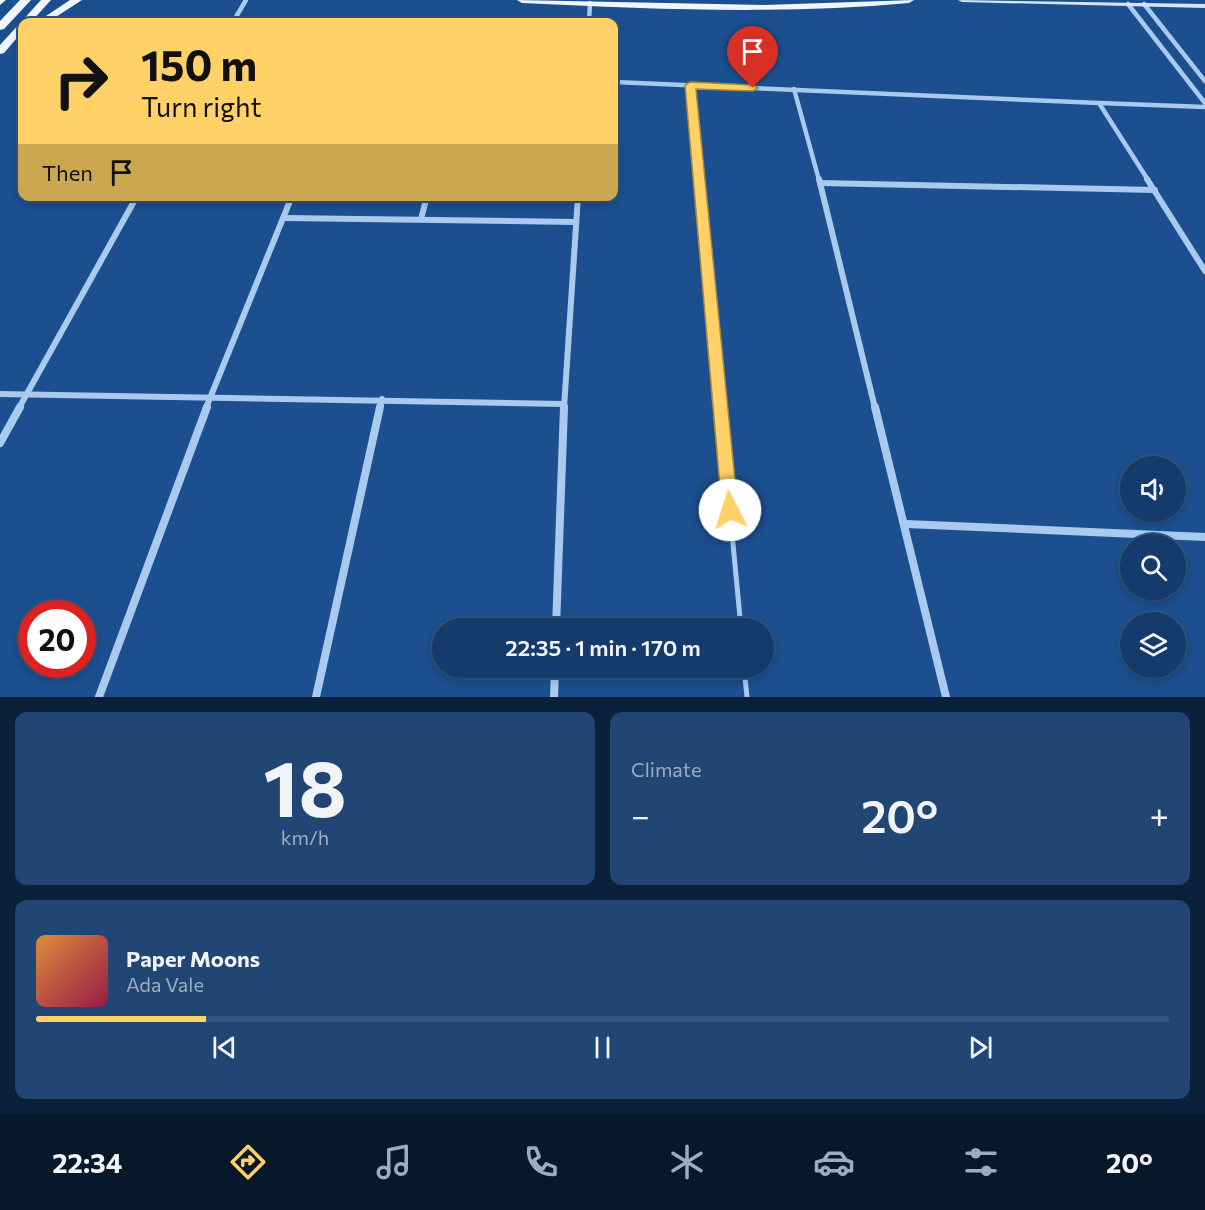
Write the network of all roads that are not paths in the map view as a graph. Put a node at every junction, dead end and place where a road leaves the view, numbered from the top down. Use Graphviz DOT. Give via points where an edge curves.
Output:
graph roads {
  1 [pos="26,0"];
  2 [pos="46,0"];
  3 [pos="77,0"];
  4 [pos="246,0"];
  5 [pos="522,0"];
  6 [pos="909,0"];
  7 [pos="962,0"];
  8 [pos="590,3"];
  9 [pos="1128,4"];
  10 [pos="1144,4"];
  11 [pos="1205,6"];
  12 [pos="30,18"];
  13 [pos="48,18"];
  14 [pos="235,18"];
  15 [pos="589,18"];
  16 [pos="0,27"];
  17 [pos="18,31"];
  18 [pos="18,40"];
  19 [pos="0,53"];
  20 [pos="1205,81"];
  21 [pos="618,82"];
  22 [pos="690,85"];
  23 [pos="794,89"];
  24 [pos="1099,103"];
  25 [pos="1205,105"];
  26 [pos="820,183"];
  27 [pos="1155,190"];
  28 [pos="133,201"];
  29 [pos="290,201"];
  30 [pos="426,201"];
  31 [pos="578,201"];
  32 [pos="285,218"];
  33 [pos="421,219"];
  34 [pos="576,222"];
  35 [pos="1205,271"];
  36 [pos="0,394"];
  37 [pos="27,394"];
  38 [pos="211,396"];
  39 [pos="382,399"];
  40 [pos="564,404"];
  41 [pos="0,443"];
  42 [pos="906,524"];
  43 [pos="1205,537"];
  44 [pos="556,618"];
  45 [pos="740,618"];
  46 [pos="555,678"];
  47 [pos="745,678"];
  48 [pos="99,697"];
  49 [pos="316,697"];
  50 [pos="554,697"];
  51 [pos="747,697"];
  52 [pos="946,697"];
  1 -- 16 [label="main road"];
  2 -- 12 [label="main road"];
  3 -- 13 [label="main road"];
  4 -- 14 [label="street"];
  5 -- 8 [label="main road"];
  6 -- 8 [label="main road" via="848,7 765,9"];
  7 -- 9 [label="main road"];
  8 -- 15 [label="street"];
  9 -- 10 [label="main road"];
  9 -- 25 [label="street"];
  10 -- 11 [label="main road"];
  10 -- 20 [label="street"];
  17 -- 19 [label="main road"];
  18 -- 19 [label="main road"];
  21 -- 22 [label="street"];
  22 -- 23 [label="street"];
  22 -- 45 [label="lane"];
  23 -- 24 [label="street"];
  23 -- 26 [label="street"];
  24 -- 25 [label="street"];
  24 -- 27 [label="street"];
  26 -- 27 [label="street"];
  26 -- 42 [label="street"];
  27 -- 35 [label="street"];
  28 -- 37 [label="street"];
  29 -- 32 [label="street"];
  30 -- 33 [label="street"];
  31 -- 34 [label="street"];
  32 -- 33 [label="street"];
  32 -- 38 [label="street"];
  33 -- 34 [label="street"];
  34 -- 40 [label="street"];
  36 -- 37 [label="street"];
  37 -- 38 [label="street"];
  37 -- 41 [label="street"];
  38 -- 39 [label="street"];
  38 -- 48 [label="street"];
  39 -- 40 [label="street"];
  39 -- 49 [label="street"];
  40 -- 44 [label="street"];
  42 -- 43 [label="street"];
  42 -- 52 [label="street"];
  46 -- 50 [label="street"];
  47 -- 51 [label="lane"];
}
